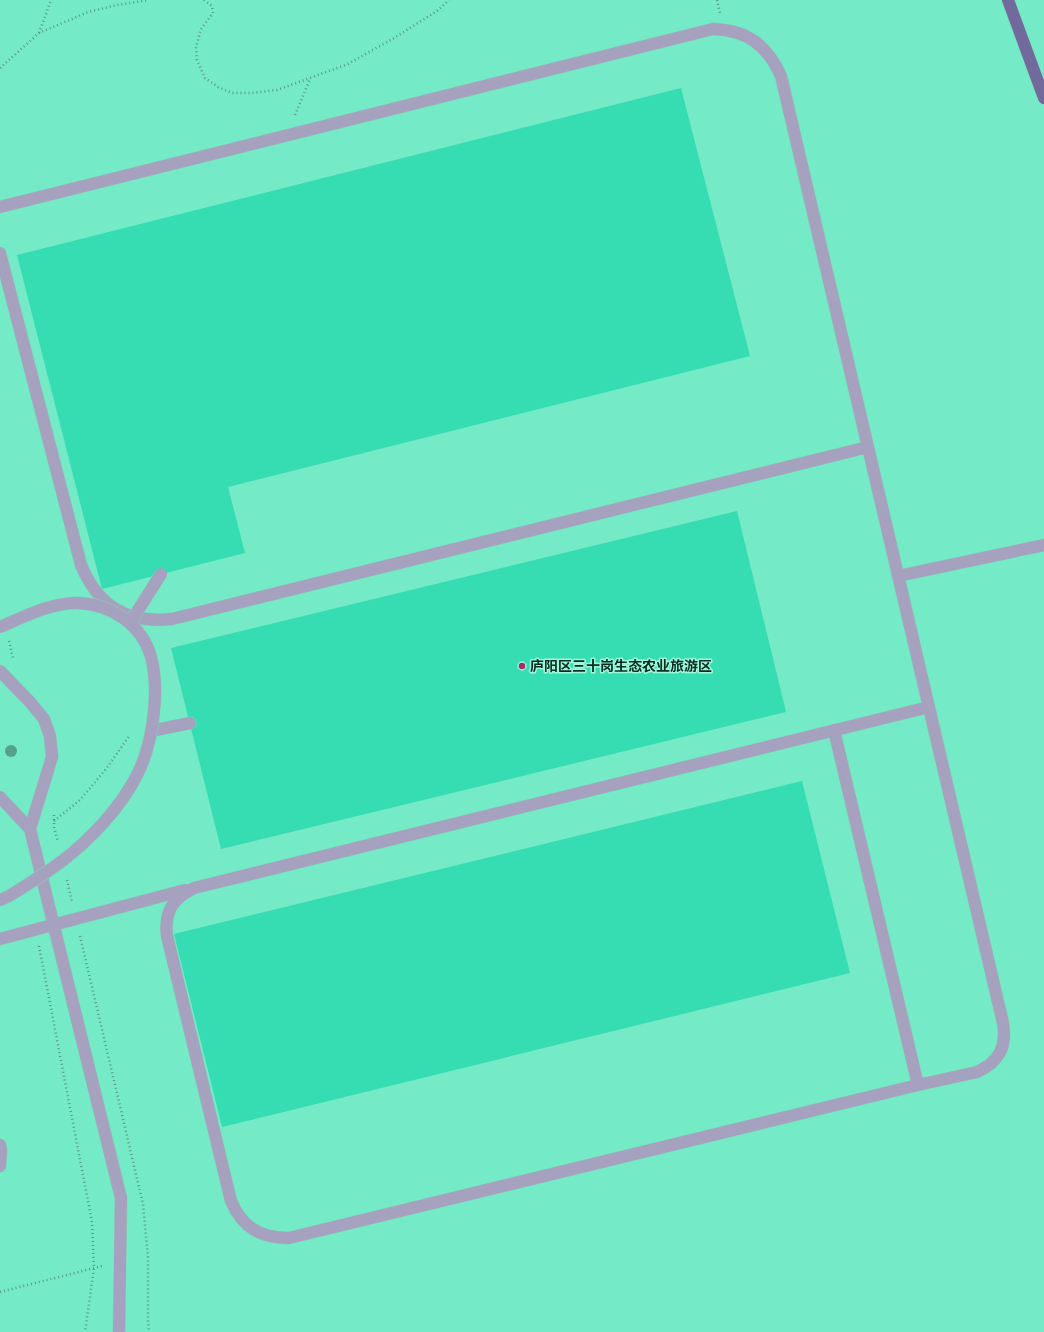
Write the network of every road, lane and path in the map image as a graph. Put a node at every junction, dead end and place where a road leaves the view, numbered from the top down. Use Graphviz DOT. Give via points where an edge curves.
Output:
graph roads {
  1 [pos="51,0"];
  2 [pos="149,0"];
  3 [pos="204,0"];
  4 [pos="448,0"];
  5 [pos="1008,0"];
  6 [pos="39,33"];
  7 [pos="0,68"];
  8 [pos="310,78"];
  9 [pos="1044,98"];
  10 [pos="287,135"];
  11 [pos="0,207"];
  12 [pos="0,253"];
  13 [pos="868,447"];
  14 [pos="1044,546"];
  15 [pos="161,574"];
  16 [pos="898,576"];
  17 [pos="130,623"];
  18 [pos="0,627"];
  19 [pos="8,639"];
  20 [pos="14,659"];
  21 [pos="0,671"];
  22 [pos="929,707"];
  23 [pos="190,723"];
  24 [pos="834,730"];
  25 [pos="151,731"];
  26 [pos="132,734"];
  27 [pos="0,797"];
  28 [pos="54,808"];
  29 [pos="54,821"];
  30 [pos="30,829"];
  31 [pos="60,850"];
  32 [pos="65,873"];
  33 [pos="194,888"];
  34 [pos="0,900"];
  35 [pos="76,919"];
  36 [pos="54,924"];
  37 [pos="35,929"];
  38 [pos="0,938"];
  39 [pos="918,1085"];
  40 [pos="0,1145"];
  41 [pos="0,1166"];
  42 [pos="121,1262"];
  43 [pos="94,1268"];
  44 [pos="0,1292"];
  45 [pos="85,1332"];
  46 [pos="119,1332"];
  47 [pos="149,1332"];
  1 -- 6 [label="path"];
  2 -- 6 [label="path" via="88,12"];
  3 -- 8 [label="path" via="212,6 213,13 201,30 196,47 197,60 206,78 218,87 232,93 252,93 277,90"];
  4 -- 8 [label="path" via="437,11 394,38 348,64"];
  5 -- 9 [label="main road"];
  6 -- 7 [label="path"];
  8 -- 10 [label="path"];
  10 -- 11 [label="street"];
  10 -- 13 [label="street" via="713,29 742,34 766,51 775,62 781,76"];
  12 -- 13 [label="street" via="83,570 97,593 109,605 122,613 147,620 172,619"];
  13 -- 16 [label="street"];
  14 -- 16 [label="street"];
  15 -- 17 [label="street, bridge"];
  16 -- 22 [label="street"];
  17 -- 18 [label="street, bridge" via="106,608 77,603 28,615"];
  17 -- 25 [label="street, bridge" via="143,638 151,657 155,696"];
  19 -- 20 [label="path"];
  21 -- 30 [label="street" via="44,719 52,746 52,757"];
  22 -- 24 [label="street"];
  22 -- 39 [label="street" via="1005,1033 1000,1053 986,1068"];
  23 -- 25 [label="street"];
  24 -- 33 [label="street"];
  24 -- 39 [label="street"];
  25 -- 34 [label="street, bridge" via="137,775 124,797 106,819 63,861"];
  26 -- 29 [label="path" via="80,800"];
  27 -- 30 [label="street"];
  28 -- 29 [label="path"];
  29 -- 31 [label="path"];
  30 -- 36 [label="street"];
  32 -- 35 [label="path"];
  33 -- 35 [label="street"];
  33 -- 39 [label="street" via="180,896 170,909 167,936 231,1201 235,1211 251,1228 275,1238 289,1238"];
  35 -- 36 [label="street"];
  35 -- 47 [label="path" via="143,1204 148,1257"];
  36 -- 37 [label="street"];
  36 -- 42 [label="street" via="121,1198"];
  37 -- 38 [label="street"];
  37 -- 43 [label="path" via="92,1222"];
  40 -- 41 [label="street"];
  42 -- 43 [label="path"];
  42 -- 46 [label="street"];
  43 -- 44 [label="path"];
  43 -- 45 [label="path"];
}
